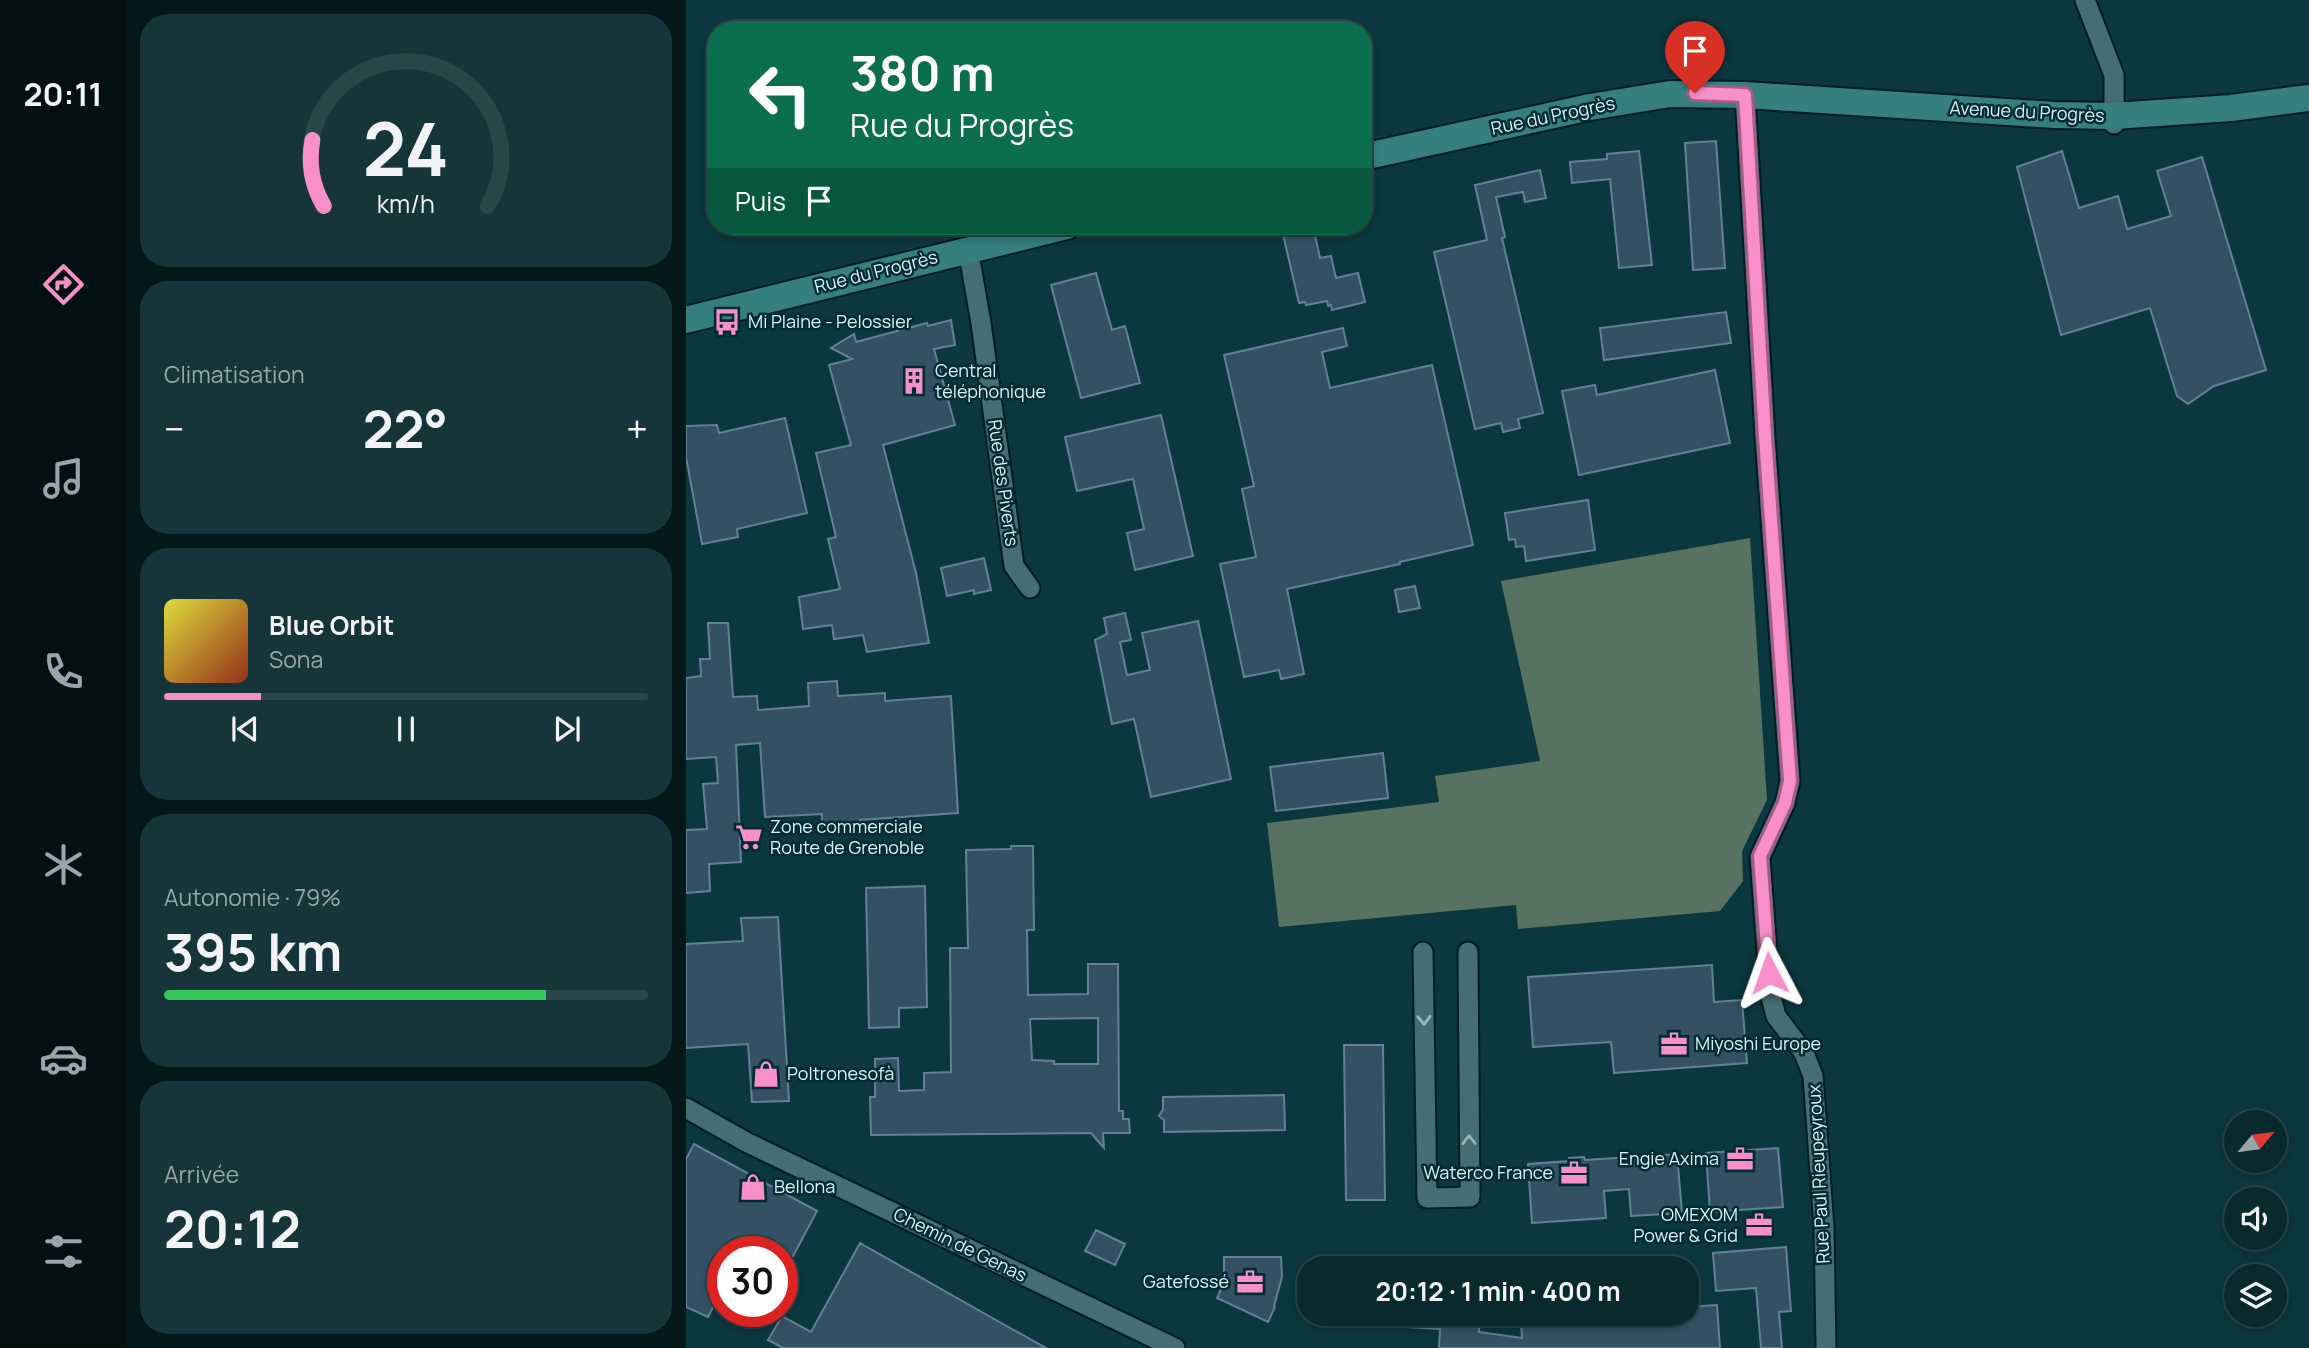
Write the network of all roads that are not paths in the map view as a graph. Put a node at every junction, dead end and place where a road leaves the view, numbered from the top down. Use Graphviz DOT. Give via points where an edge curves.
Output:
graph roads {
  1 [pos="2085,0"];
  2 [pos="1745,95"];
  3 [pos="2309,98"];
  4 [pos="2114,120"];
  5 [pos="1372,155"];
  6 [pos="1028,235"];
  7 [pos="968,249"];
  8 [pos="686,320"];
  9 [pos="1030,588"];
  10 [pos="1423,952"];
  11 [pos="1468,952"];
  12 [pos="686,1108"];
  13 [pos="686,1120"];
  14 [pos="746,1142"];
  15 [pos="1175,1348"];
  16 [pos="1826,1348"];
  1 -- 4 [label="street" via="2114,75"];
  2 -- 4 [label="street, Avenue du Progrès"];
  2 -- 5 [label="street, Rue du Progrès" via="1670,94"];
  2 -- 16 [label="street, Rue Paul Rieupeyroux" via="1790,781 1785,803 1760,856 1770,993 1776,1016 1804,1053 1813,1076 1824,1228"];
  3 -- 4 [label="street, Avenue du Progrès"];
  6 -- 7 [label="street, Rue du Progrès"];
  7 -- 8 [label="street, Rue du Progrès"];
  7 -- 9 [label="street, Rue des Piverts" via="1014,566"];
  10 -- 11 [label="street, one-way" via="1427,1198 1470,1197"];
  12 -- 14 [label="street, Chemin de Genas"];
  13 -- 14 [label="street, Chemin de Genas"];
  14 -- 15 [label="street, Chemin de Genas"];
}
